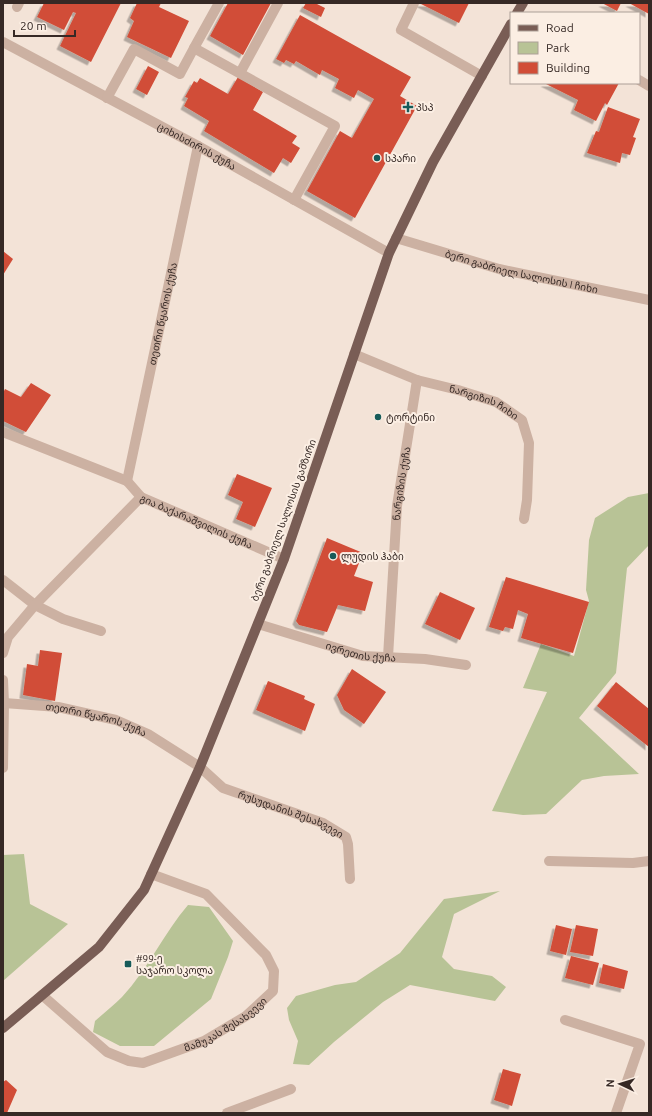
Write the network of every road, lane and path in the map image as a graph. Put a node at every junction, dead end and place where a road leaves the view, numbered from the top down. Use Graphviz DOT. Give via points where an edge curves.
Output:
graph roads {
  1 [pos="219,3"];
  2 [pos="278,3"];
  3 [pos="414,3"];
  4 [pos="523,3"];
  5 [pos="518,12"];
  6 [pos="510,26"];
  7 [pos="3,42"];
  8 [pos="194,48"];
  9 [pos="240,73"];
  10 [pos="482,76"];
  11 [pos="640,81"];
  12 [pos="649,86"];
  13 [pos="107,98"];
  14 [pos="198,146"];
  15 [pos="294,200"];
  16 [pos="396,238"];
  17 [pos="389,254"];
  18 [pos="649,300"];
  19 [pos="354,354"];
  20 [pos="417,380"];
  21 [pos="3,432"];
  22 [pos="126,481"];
  23 [pos="142,497"];
  24 [pos="524,519"];
  25 [pos="284,559"];
  26 [pos="3,580"];
  27 [pos="35,605"];
  28 [pos="258,624"];
  29 [pos="101,632"];
  30 [pos="3,653"];
  31 [pos="388,657"];
  32 [pos="466,665"];
  33 [pos="3,680"];
  34 [pos="4,703"];
  35 [pos="3,768"];
  36 [pos="200,768"];
  37 [pos="549,860"];
  38 [pos="649,862"];
  39 [pos="151,874"];
  40 [pos="350,879"];
  41 [pos="42,995"];
  42 [pos="565,1020"];
  43 [pos="3,1028"];
  44 [pos="291,1089"];
  45 [pos="227,1113"];
  46 [pos="616,1113"];
  1 -- 8 [label="street"];
  2 -- 9 [label="street"];
  3 -- 10 [label="street" via="401,30"];
  4 -- 5 [label="main road"];
  6 -- 10 [label="main road, ბერი გაბრიელ სალოსის გამზირი"];
  7 -- 13 [label="street, ციხისძირის ქუჩა"];
  8 -- 9 [label="street"];
  8 -- 13 [label="street" via="180,74 134,49"];
  9 -- 15 [label="street" via="335,126"];
  10 -- 16 [label="main road, ბერი გაბრიელ სალოსის გამზირი" via="433,162"];
  11 -- 12 [label="street"];
  13 -- 14 [label="street, ციხისძირის ქუჩა"];
  14 -- 15 [label="street, ციხისძირის ქუჩა"];
  14 -- 22 [label="street, თეთრი წყაროს ქუჩა"];
  15 -- 17 [label="street, ციხისძირის ქუჩა"];
  16 -- 17 [label="main road, ბერი გაბრიელ სალოსის გამზირი"];
  16 -- 18 [label="street, ბერი გაბრიელ სალოსის I ჩიხი" via="499,269"];
  17 -- 19 [label="main road, ბერი გაბრიელ სალოსის გამზირი"];
  19 -- 20 [label="street"];
  19 -- 25 [label="main road, ბერი გაბრიელ სალოსის გამზირი"];
  20 -- 24 [label="street, ნარგიზის ჩიხი" via="496,402 522,420 529,443"];
  20 -- 31 [label="street, ნარგიზის ქუჩა" via="397,506"];
  21 -- 22 [label="street, გია ბაქარაშვილის ქუჩა"];
  22 -- 23 [label="street, გია ბაქარაშვილის ქუჩა"];
  23 -- 25 [label="street, გია ბაქარაშვილის ქუჩა"];
  23 -- 27 [label="street"];
  25 -- 28 [label="main road, ბერი გაბრიელ სალოსის გამზირი"];
  26 -- 27 [label="street"];
  27 -- 29 [label="street" via="63,619"];
  27 -- 30 [label="street" via="8,637"];
  28 -- 31 [label="street, ივრეთის ქუჩა" via="363,656"];
  28 -- 36 [label="main road, ბერი გაბრიელ სალოსის გამზირი"];
  31 -- 32 [label="street, ივრეთის ქუჩა" via="425,658"];
  33 -- 34 [label="street"];
  34 -- 35 [label="street"];
  34 -- 36 [label="street, თეთრი წყაროს ქუჩა" via="58,707 116,720 148,734"];
  36 -- 39 [label="main road, ბერი გაბრიელ სალოსის გამზირი"];
  36 -- 40 [label="street, რუსუდანის შესახვევი" via="223,788 323,823 346,837"];
  37 -- 38 [label="street"];
  39 -- 41 [label="main road, ბერი გაბრიელ სალოსის გამზირი" via="144,890 99,947"];
  39 -- 41 [label="street, მამუკას შესახვევი" via="206,894 266,955 274,971 273,991 246,1016 204,1042 143,1063 129,1061 107,1052"];
  41 -- 43 [label="main road, ბერი გაბრიელ სალოსის გამზირი"];
  42 -- 46 [label="street" via="640,1044"];
  44 -- 45 [label="street"];
}
